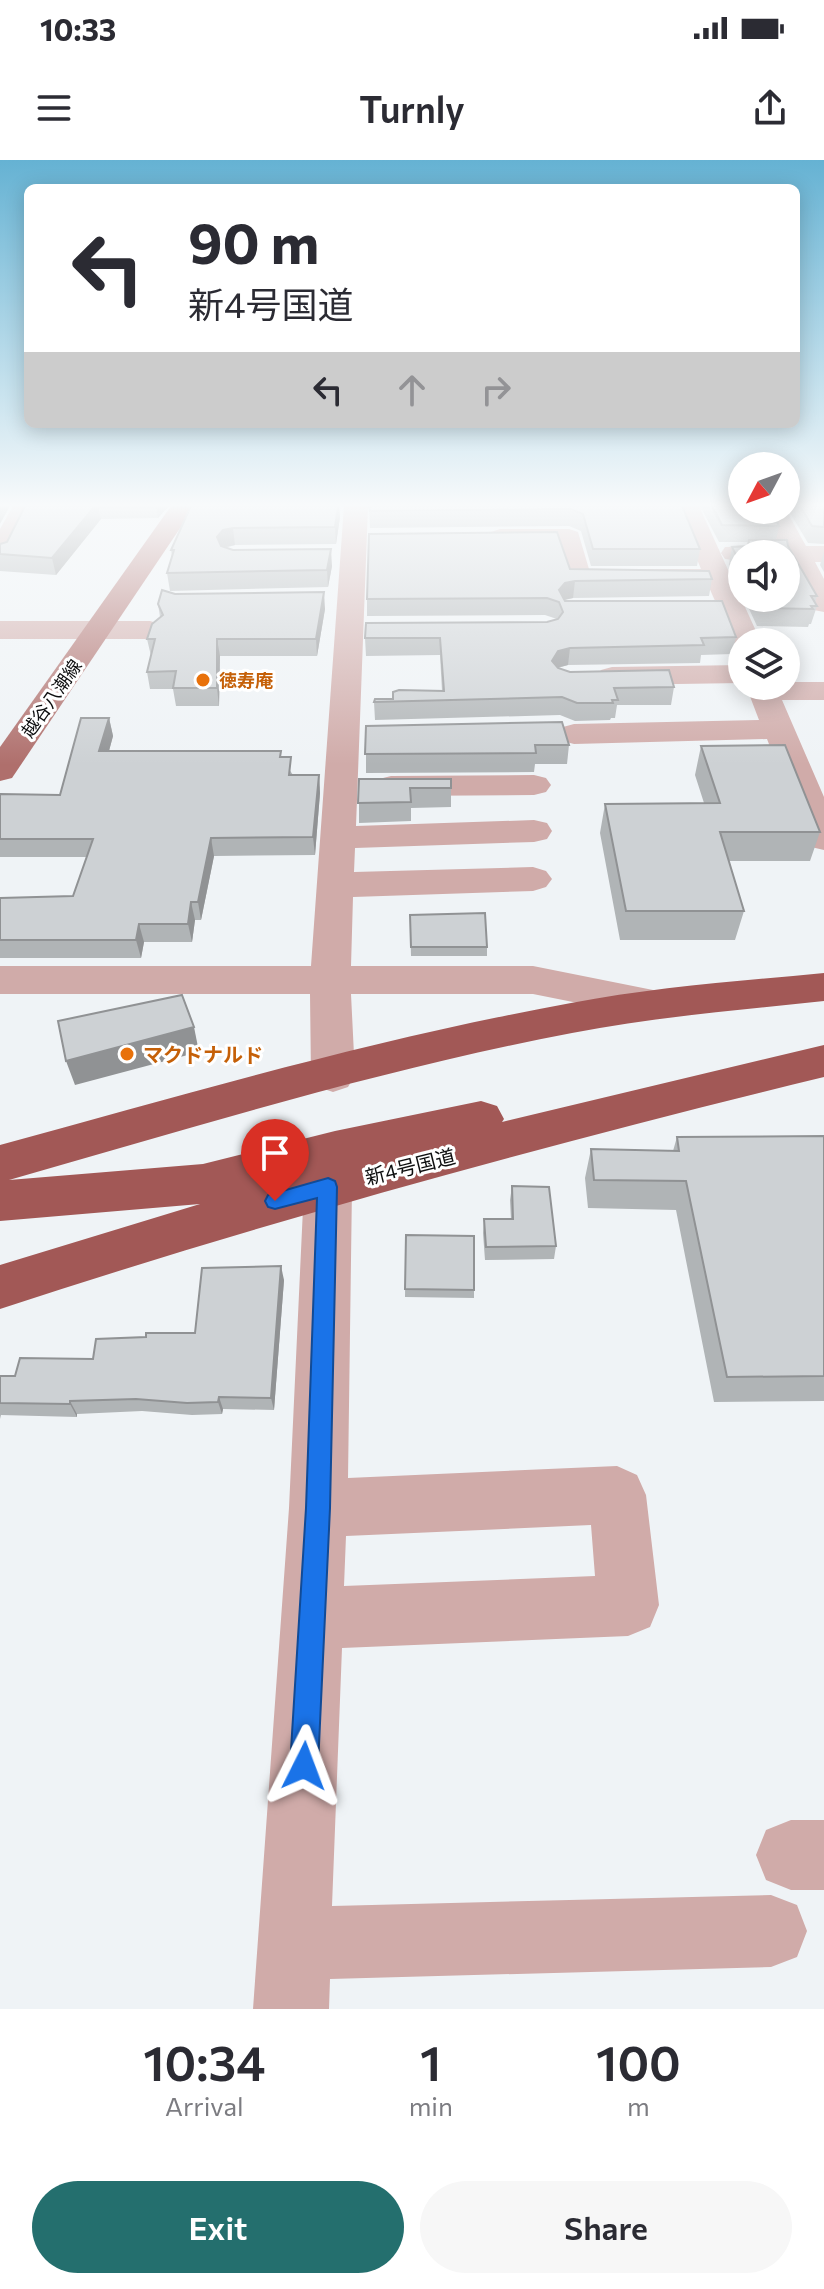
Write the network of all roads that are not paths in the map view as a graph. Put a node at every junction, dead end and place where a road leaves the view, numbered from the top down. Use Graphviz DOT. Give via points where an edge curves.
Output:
graph roads {
  1 [pos="124,592"];
  2 [pos="355,592"];
  3 [pos="699,607"];
  4 [pos="728,607"];
  5 [pos="0,630"];
  6 [pos="98,630"];
  7 [pos="150,630"];
  8 [pos="714,636"];
  9 [pos="728,637"];
  10 [pos="800,665"];
  11 [pos="824,665"];
  12 [pos="583,676"];
  13 [pos="728,683"];
  14 [pos="800,689"];
  15 [pos="824,691"];
  16 [pos="763,700"];
  17 [pos="777,729"];
  18 [pos="560,730"];
  19 [pos="808,767"];
  20 [pos="0,771"];
  21 [pos="534,785"];
  22 [pos="341,786"];
  23 [pos="534,831"];
  24 [pos="338,838"];
  25 [pos="824,839"];
  26 [pos="533,879"];
  27 [pos="335,885"];
  28 [pos="330,978"];
  29 [pos="0,980"];
  30 [pos="824,987"];
  31 [pos="658,1004"];
  32 [pos="824,1061"];
  33 [pos="333,1075"];
  34 [pos="618,1112"];
  35 [pos="0,1164"];
  36 [pos="328,1187"];
  37 [pos="0,1201"];
  38 [pos="0,1287"];
  39 [pos="318,1508"];
  40 [pos="312,1618"];
  41 [pos="771,1931"];
  42 [pos="293,1976"];
  1 -- 6 [label="main road, 越谷八潮線"];
  2 -- 22 [label="street" via="359,732"];
  3 -- 4 [label="street"];
  5 -- 6 [label="street"];
  6 -- 7 [label="street"];
  6 -- 20 [label="main road, 越谷八潮線"];
  8 -- 9 [label="street"];
  10 -- 11 [label="street"];
  12 -- 13 [label="street"];
  14 -- 15 [label="street"];
  16 -- 17 [label="street"];
  17 -- 18 [label="street"];
  17 -- 19 [label="street"];
  19 -- 25 [label="street"];
  21 -- 22 [label="street"];
  22 -- 24 [label="street"];
  23 -- 24 [label="street"];
  24 -- 27 [label="street"];
  26 -- 27 [label="street"];
  27 -- 28 [label="street"];
  28 -- 29 [label="street"];
  28 -- 31 [label="street" via="533,980"];
  28 -- 33 [label="street"];
  30 -- 31 [label="highway"];
  31 -- 33 [label="highway" via="537,1024"];
  32 -- 34 [label="highway, 新4号国道"];
  33 -- 35 [label="highway"];
  34 -- 36 [label="highway, 新4号国道"];
  34 -- 37 [label="highway" via="526,1109 203,1184"];
  36 -- 38 [label="highway, 新4号国道" via="169,1231"];
  36 -- 39 [label="street"];
  39 -- 40 [label="street"];
  39 -- 40 [label="street" via="617,1495 628,1605"];
  40 -- 42 [label="street"];
  41 -- 42 [label="street"];
}
